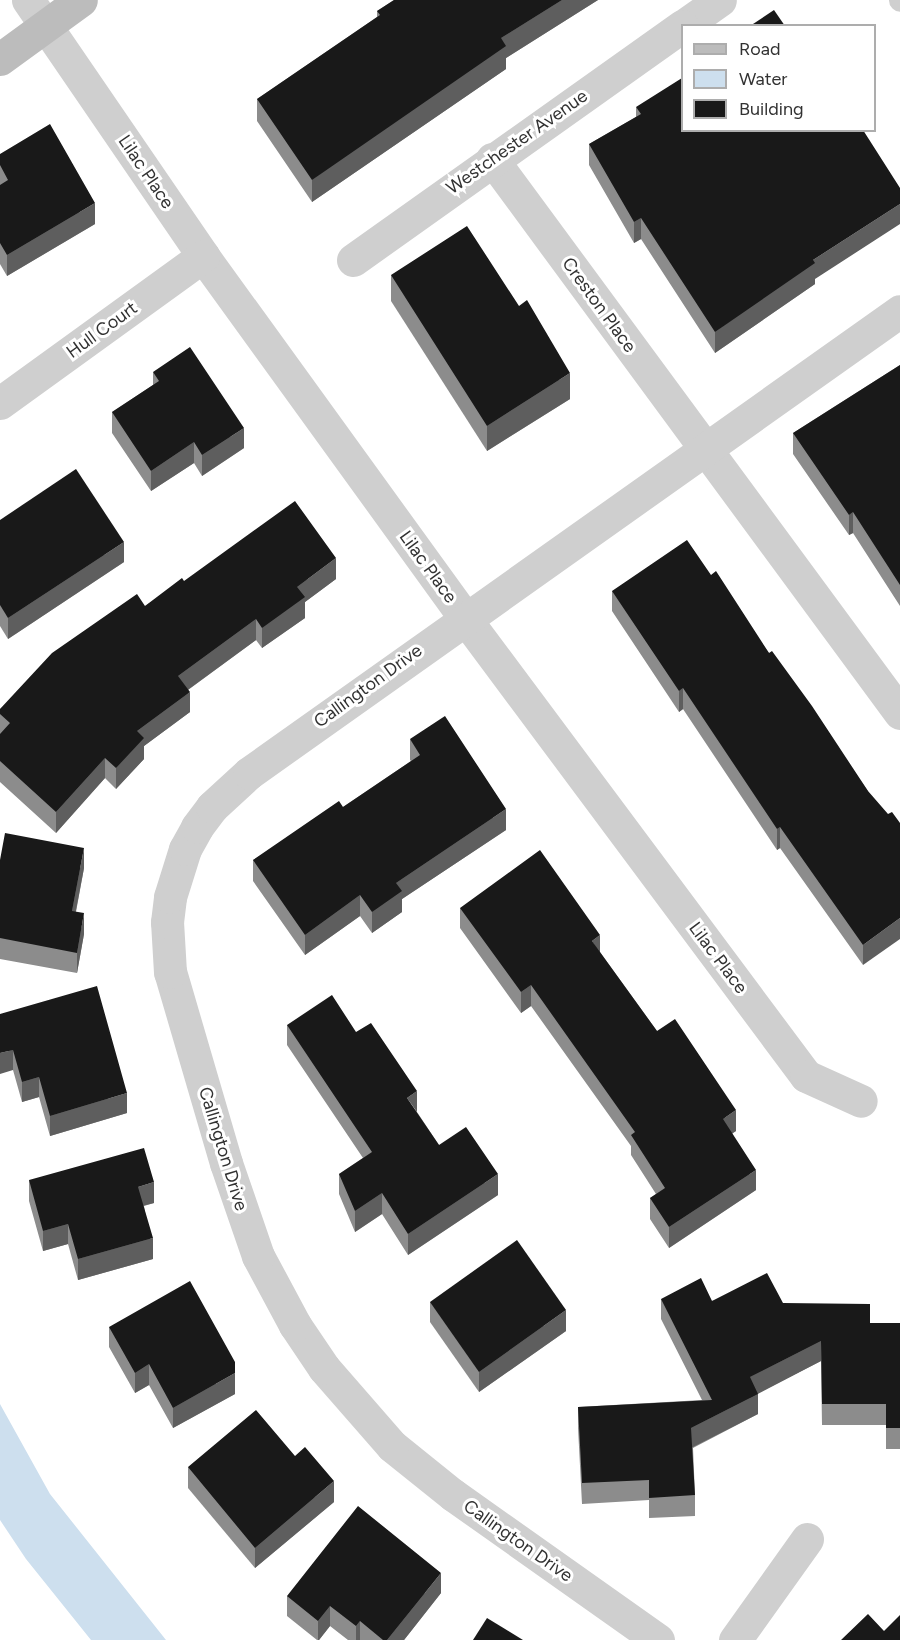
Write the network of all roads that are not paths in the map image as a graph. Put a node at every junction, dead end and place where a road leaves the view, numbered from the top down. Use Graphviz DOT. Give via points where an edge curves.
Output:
graph roads {
  1 [pos="81,0"];
  2 [pos="720,0"];
  3 [pos="37,13"];
  4 [pos="686,24"];
  5 [pos="681,27"];
  6 [pos="0,59"];
  7 [pos="492,159"];
  8 [pos="203,256"];
  9 [pos="353,260"];
  10 [pos="900,311"];
  11 [pos="0,403"];
  12 [pos="706,450"];
  13 [pos="464,617"];
  14 [pos="900,713"];
  15 [pos="861,1101"];
  16 [pos="807,1539"];
  17 [pos="658,1640"];
  18 [pos="735,1640"];
  1 -- 3 [label="street"];
  2 -- 4 [label="street, Westchester Avenue"];
  3 -- 6 [label="street"];
  3 -- 8 [label="street, Lilac Place"];
  5 -- 7 [label="street, Westchester Avenue"];
  7 -- 9 [label="street, Westchester Avenue"];
  7 -- 12 [label="street, Creston Place"];
  8 -- 11 [label="street, Hull Court"];
  8 -- 13 [label="street, Lilac Place"];
  10 -- 12 [label="street"];
  12 -- 13 [label="street"];
  12 -- 14 [label="street, Creston Place"];
  13 -- 15 [label="street, Lilac Place" via="806,1076"];
  13 -- 17 [label="street, Callington Drive" via="249,773 212,807 185,849 176,872 167,922 170,972 232,1183 258,1256 295,1325 324,1368 392,1446 453,1495"];
  16 -- 18 [label="street"];
}
